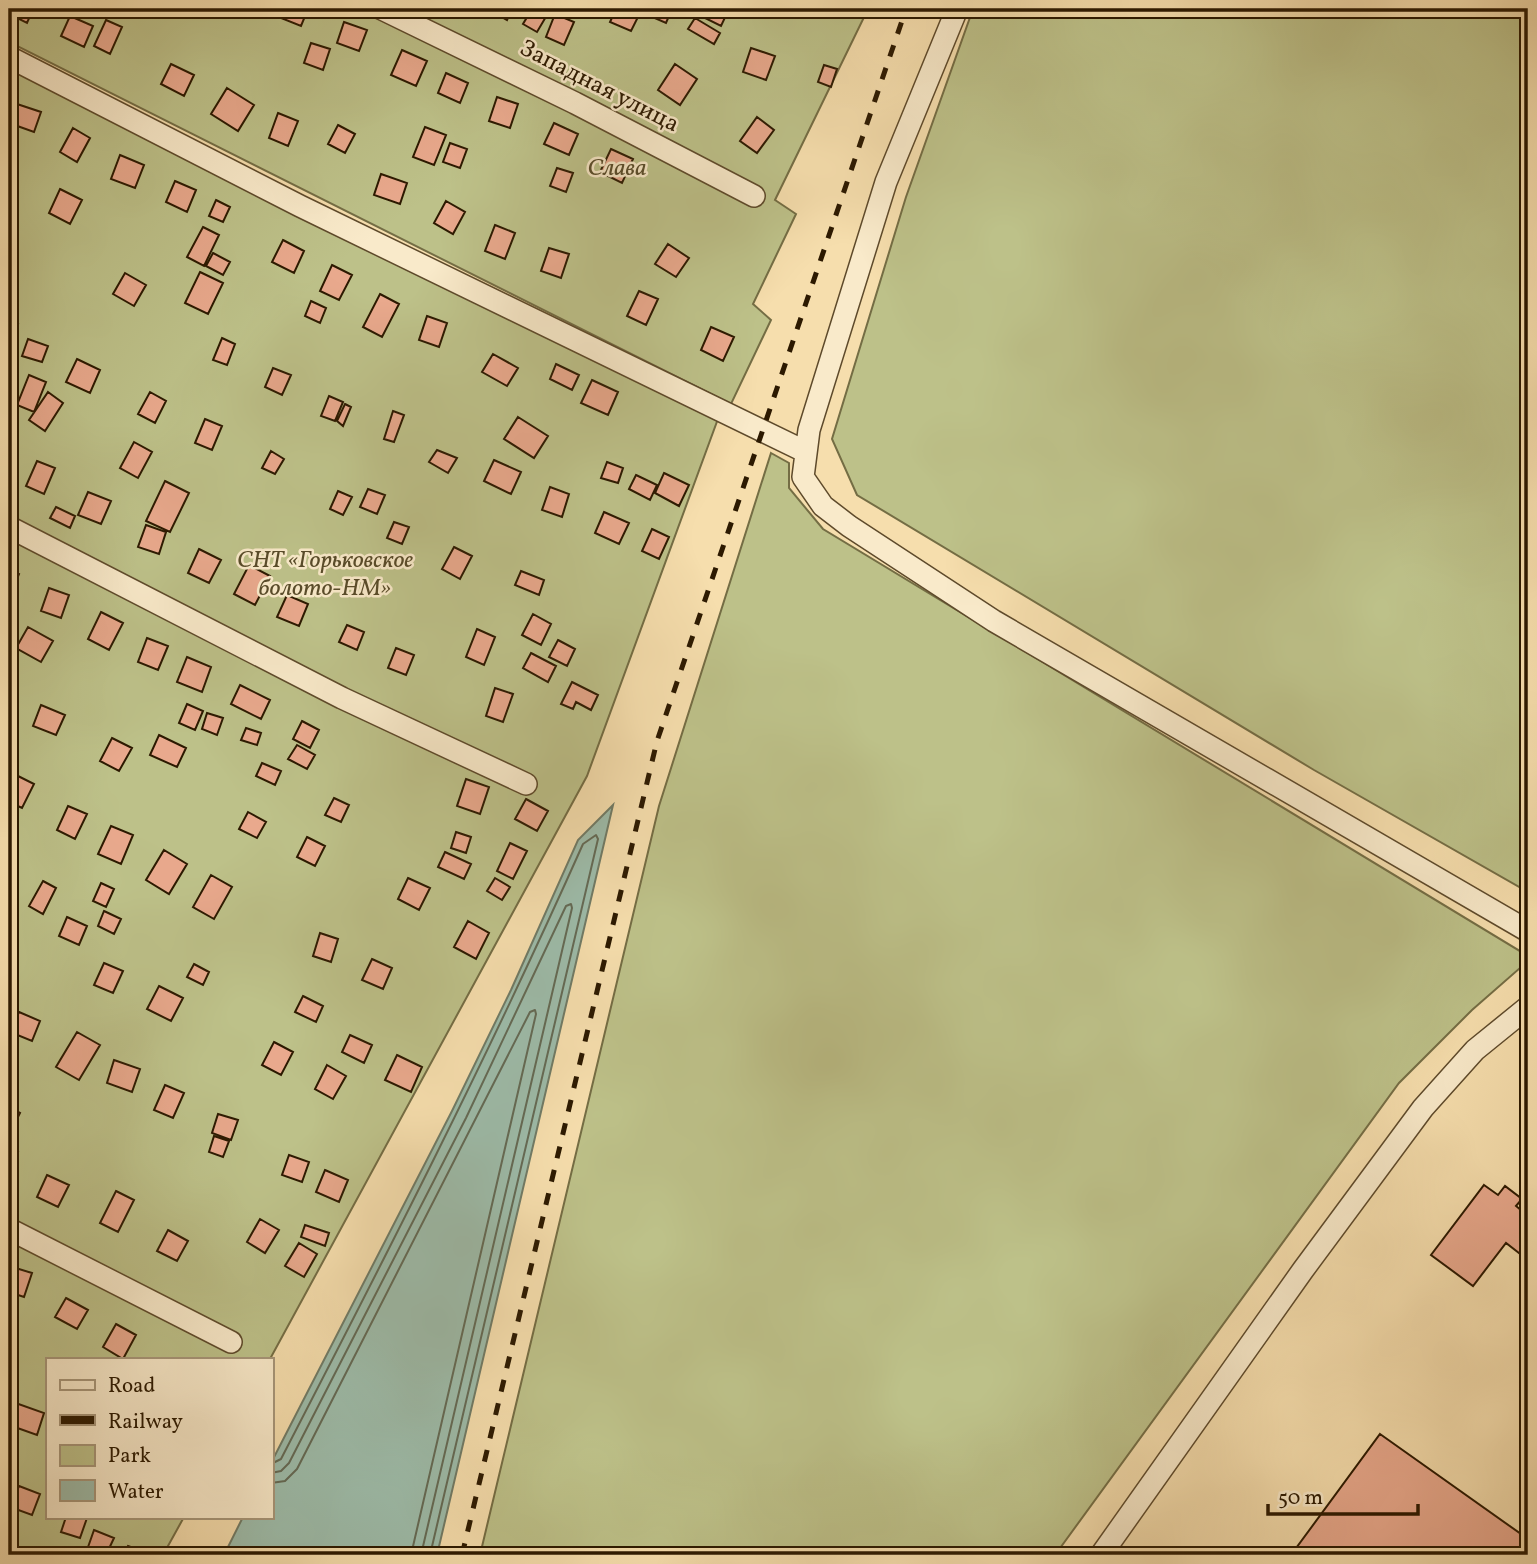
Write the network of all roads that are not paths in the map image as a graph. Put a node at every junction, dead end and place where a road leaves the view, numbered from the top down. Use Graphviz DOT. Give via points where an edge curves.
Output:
graph roads {
  1 [pos="382,9"];
  2 [pos="957,9"];
  3 [pos="9,57"];
  4 [pos="754,196"];
  5 [pos="804,451"];
  6 [pos="9,527"];
  7 [pos="526,784"];
  8 [pos="1528,931"];
  9 [pos="1528,1007"];
  10 [pos="9,1229"];
  11 [pos="231,1342"];
  12 [pos="1101,1555"];
  1 -- 4 [label="street, Западная улица"];
  2 -- 5 [label="street" via="886,182"];
  3 -- 5 [label="street" via="300,206"];
  5 -- 8 [label="street" via="803,478 823,506 849,526 994,621"];
  6 -- 7 [label="street" via="342,698"];
  9 -- 12 [label="street" via="1475,1050 1423,1108"];
  10 -- 11 [label="street"];
}
